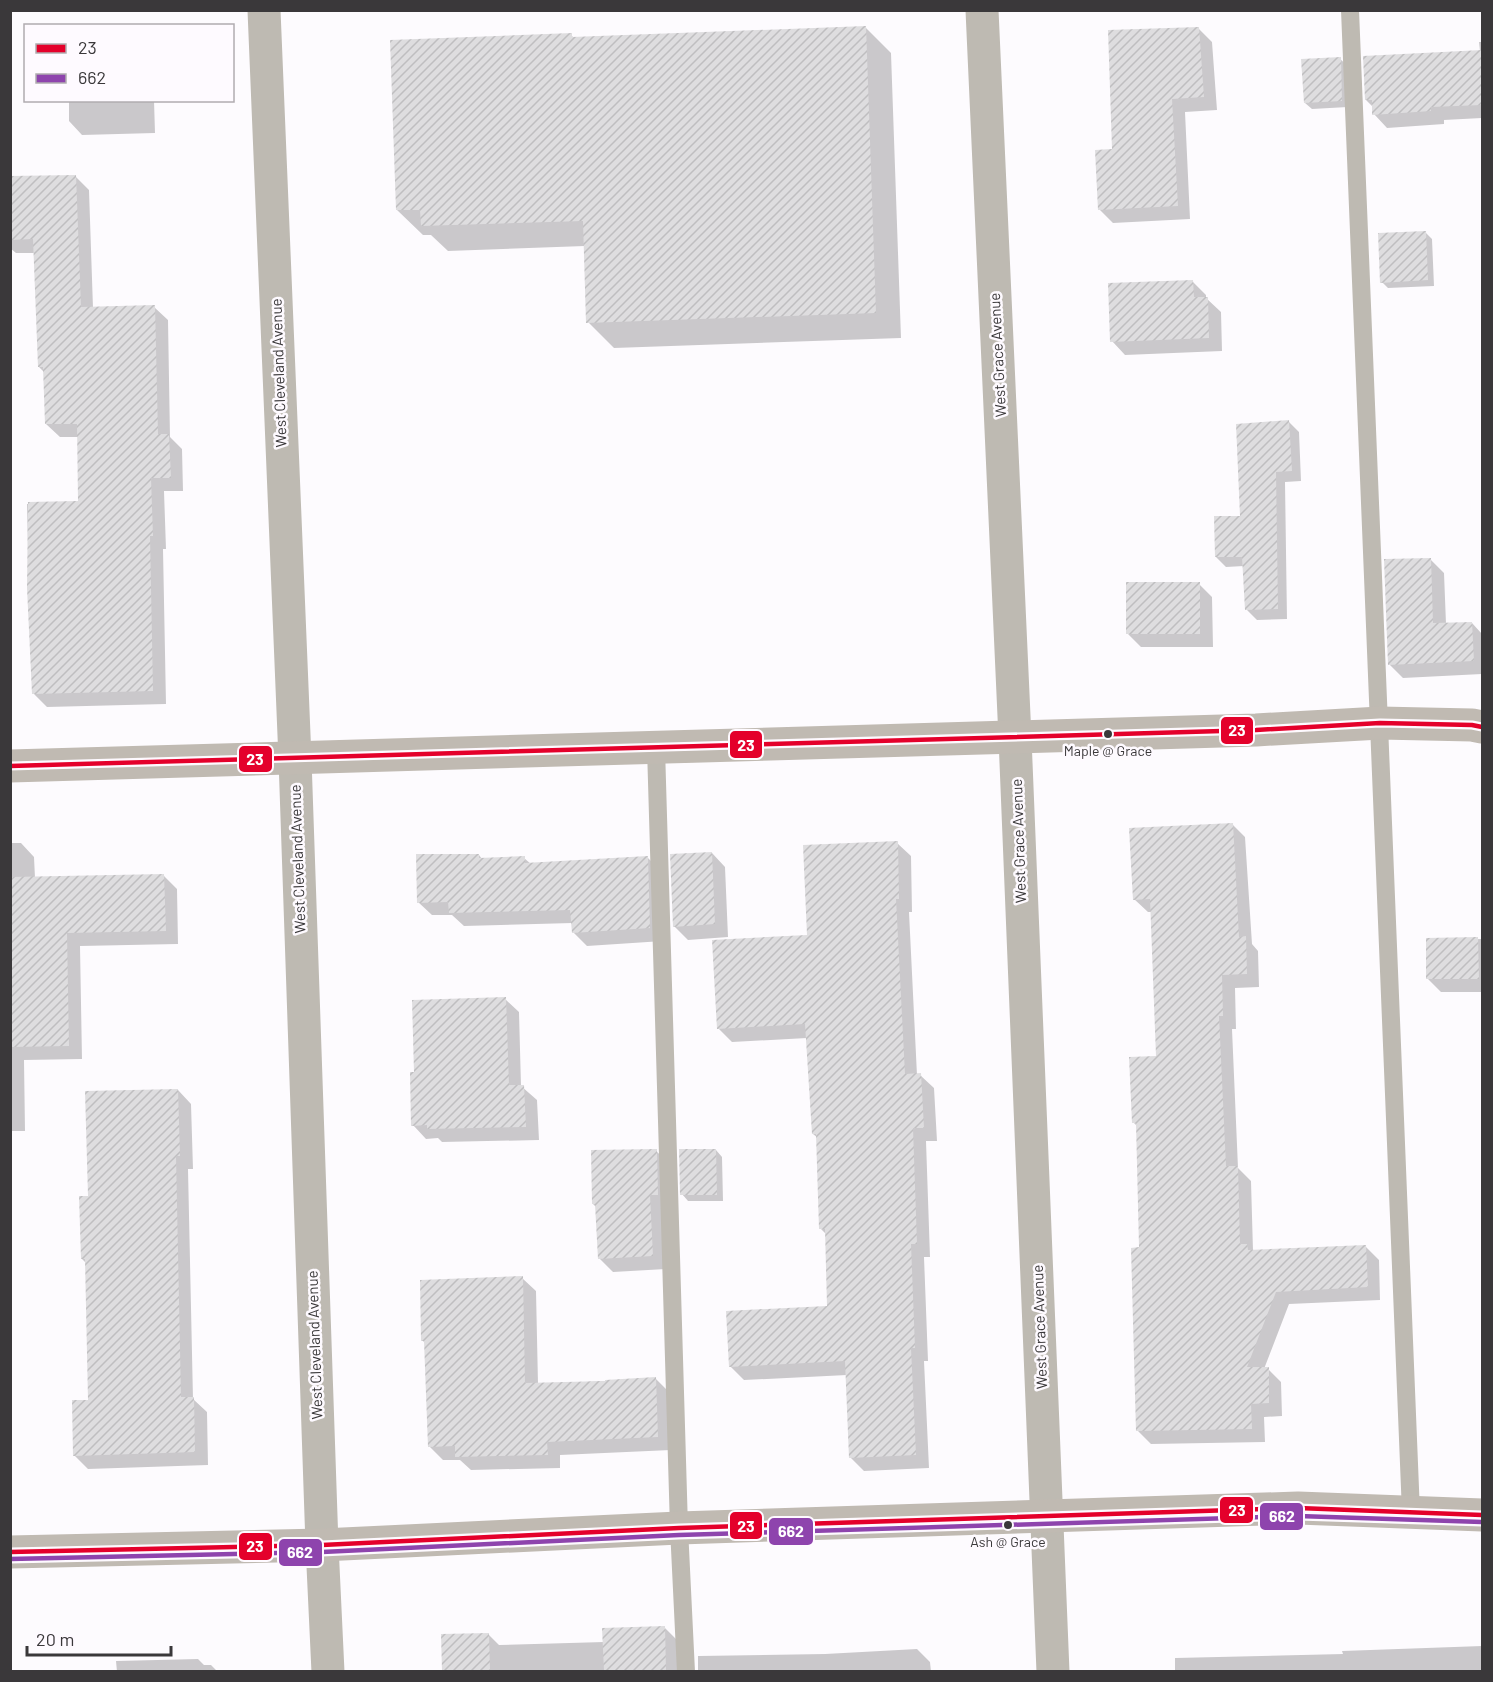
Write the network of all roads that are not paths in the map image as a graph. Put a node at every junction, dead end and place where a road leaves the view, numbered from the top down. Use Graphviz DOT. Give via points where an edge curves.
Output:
graph roads {
  1 [pos="264,10"];
  2 [pos="982,10"];
  3 [pos="1350,10"];
  4 [pos="1380,723"];
  5 [pos="1482,727"];
  6 [pos="1015,738"];
  7 [pos="656,748"];
  8 [pos="295,759"];
  9 [pos="10,766"];
  10 [pos="1411,1513"];
  11 [pos="1482,1515"];
  12 [pos="1048,1517"];
  13 [pos="679,1528"];
  14 [pos="322,1545"];
  15 [pos="10,1552"];
  16 [pos="328,1671"];
  17 [pos="686,1671"];
  18 [pos="1053,1671"];
  1 -- 8 [label="street, West Cleveland Avenue"];
  2 -- 6 [label="street, West Grace Avenue"];
  3 -- 4 [label="lane"];
  4 -- 5 [label="main road"];
  4 -- 6 [label="main road"];
  4 -- 10 [label="lane"];
  6 -- 7 [label="main road"];
  6 -- 12 [label="street, West Grace Avenue"];
  7 -- 8 [label="main road"];
  7 -- 13 [label="lane"];
  8 -- 9 [label="main road"];
  8 -- 14 [label="street, West Cleveland Avenue"];
  10 -- 11 [label="main road"];
  10 -- 12 [label="main road" via="1298,1508"];
  12 -- 13 [label="main road"];
  12 -- 18 [label="street, West Grace Avenue"];
  13 -- 14 [label="main road"];
  13 -- 17 [label="lane"];
  14 -- 15 [label="main road"];
  14 -- 16 [label="street, West Cleveland Avenue"];
}
